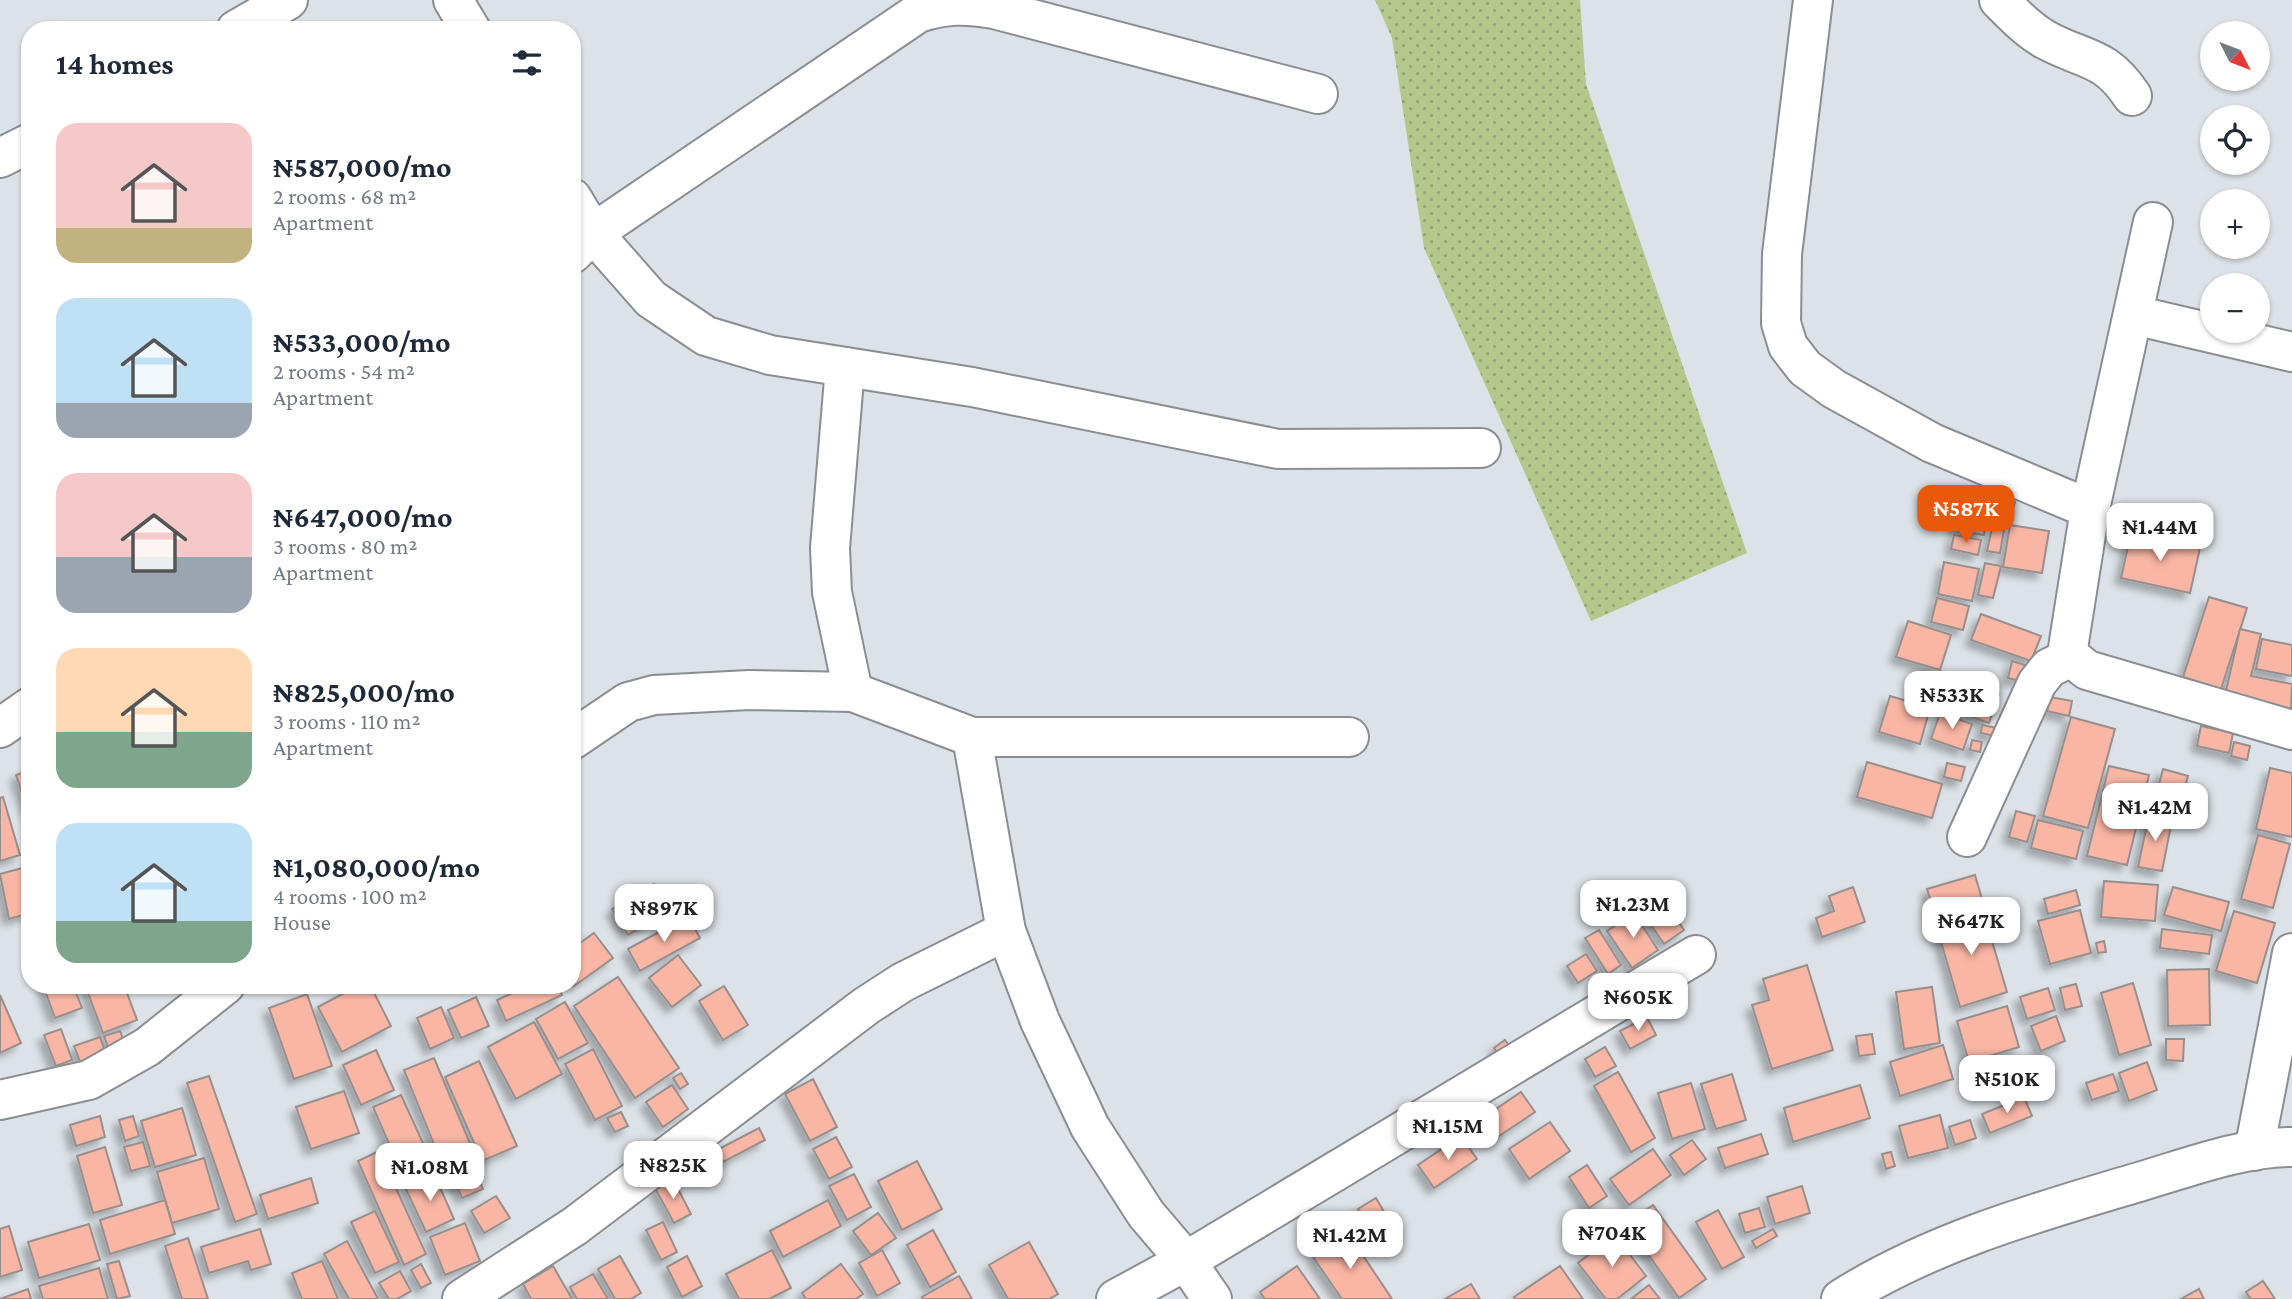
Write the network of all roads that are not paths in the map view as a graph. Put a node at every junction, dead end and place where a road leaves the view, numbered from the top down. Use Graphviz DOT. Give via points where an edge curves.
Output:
graph roads {
  1 [pos="288,0"];
  2 [pos="453,0"];
  3 [pos="1813,0"];
  4 [pos="1999,0"];
  5 [pos="252,21"];
  6 [pos="466,21"];
  7 [pos="1318,94"];
  8 [pos="2132,96"];
  9 [pos="21,148"];
  10 [pos="0,158"];
  11 [pos="2153,222"];
  12 [pos="583,244"];
  13 [pos="2134,315"];
  14 [pos="2292,352"];
  15 [pos="845,367"];
  16 [pos="1481,448"];
  17 [pos="2090,509"];
  18 [pos="2071,657"];
  19 [pos="853,692"];
  20 [pos="21,713"];
  21 [pos="0,728"];
  22 [pos="2292,730"];
  23 [pos="581,734"];
  24 [pos="972,737"];
  25 [pos="1349,737"];
  26 [pos="1967,838"];
  27 [pos="1006,931"];
  28 [pos="2292,953"];
  29 [pos="1696,954"];
  30 [pos="214,994"];
  31 [pos="0,1100"];
  32 [pos="2281,1153"];
  33 [pos="1186,1261"];
  34 [pos="462,1299"];
  35 [pos="1116,1299"];
  36 [pos="1212,1299"];
  37 [pos="1841,1299"];
  1 -- 5 [label="street"];
  2 -- 6 [label="street"];
  3 -- 17 [label="street" via="1783,254 1781,323 1788,346 1805,368 1834,389 1932,443"];
  4 -- 8 [label="street" via="2046,39 2112,70"];
  7 -- 12 [label="street" via="994,9 941,6 918,13"];
  9 -- 10 [label="street"];
  11 -- 13 [label="street"];
  12 -- 15 [label="street" via="650,299 706,336 770,355"];
  13 -- 14 [label="street"];
  13 -- 17 [label="street"];
  15 -- 16 [label="street" via="972,387 1278,449"];
  15 -- 19 [label="street" via="830,548 832,593"];
  17 -- 18 [label="street" via="2068,648"];
  18 -- 22 [label="street" via="2087,670"];
  18 -- 26 [label="street" via="2049,668 2037,683"];
  19 -- 23 [label="street" via="749,690 654,695 628,702"];
  19 -- 24 [label="street"];
  20 -- 21 [label="street"];
  24 -- 25 [label="street"];
  24 -- 27 [label="street"];
  27 -- 33 [label="street" via="1040,1021 1090,1127 1146,1213"];
  27 -- 34 [label="street" via="903,982 866,1006 575,1226"];
  28 -- 32 [label="street"];
  29 -- 33 [label="street"];
  30 -- 31 [label="street" via="147,1047 89,1080"];
  32 -- 37 [label="street" via="2182,1169 1991,1228 1879,1275"];
  33 -- 35 [label="street"];
  33 -- 36 [label="street"];
}
